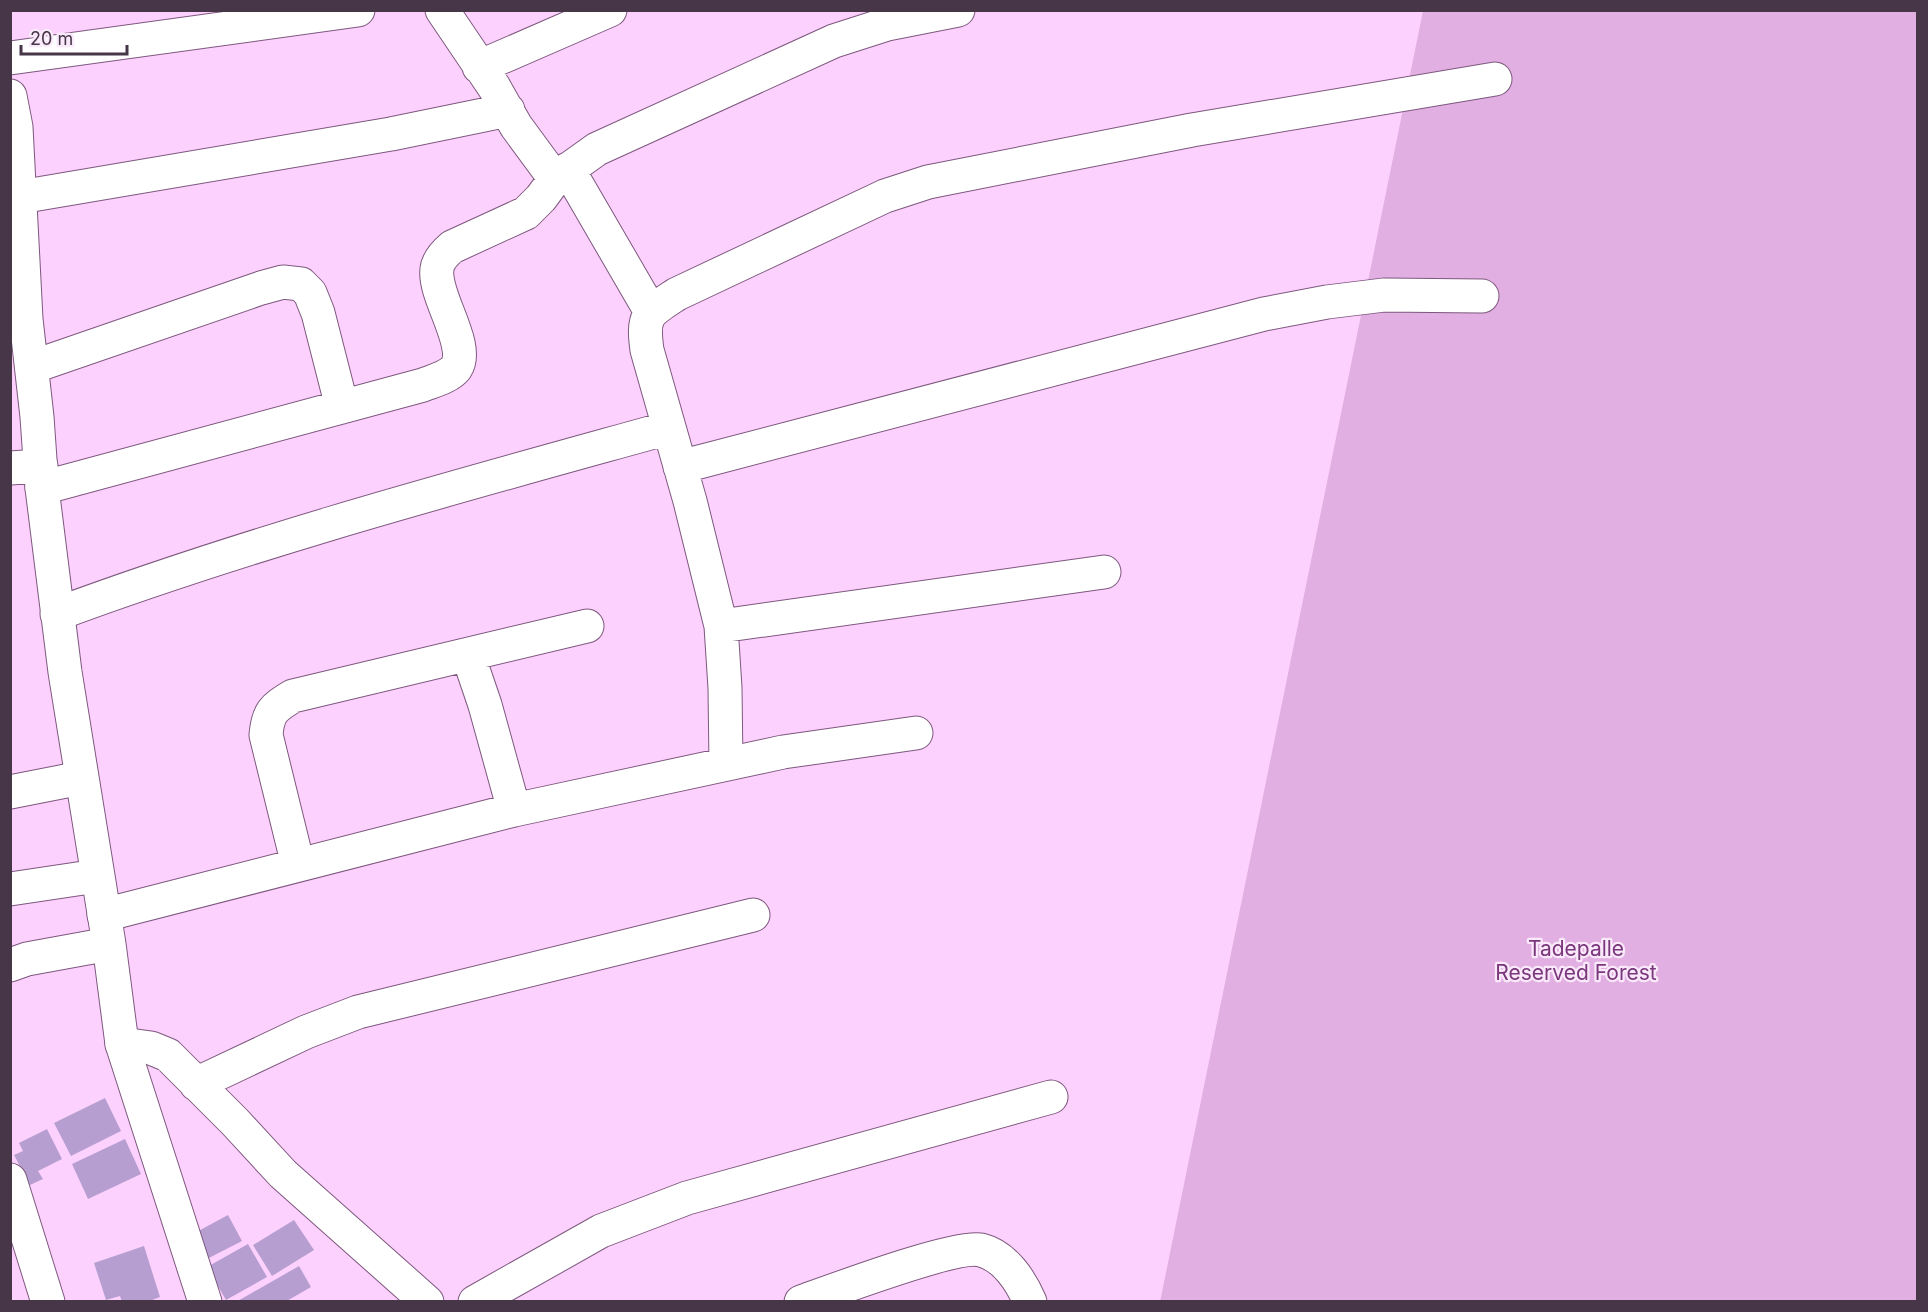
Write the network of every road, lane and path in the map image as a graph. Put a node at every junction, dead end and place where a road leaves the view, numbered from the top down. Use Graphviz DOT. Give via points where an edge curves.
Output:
graph roads {
  1 [pos="358,10"];
  2 [pos="442,10"];
  3 [pos="609,10"];
  4 [pos="958,10"];
  5 [pos="10,58"];
  6 [pos="479,67"];
  7 [pos="1494,79"];
  8 [pos="10,96"];
  9 [pos="508,110"];
  10 [pos="561,174"];
  11 [pos="20,197"];
  12 [pos="1482,296"];
  13 [pos="651,312"];
  14 [pos="32,367"];
  15 [pos="342,407"];
  16 [pos="668,428"];
  17 [pos="680,466"];
  18 [pos="31,474"];
  19 [pos="1104,572"];
  20 [pos="57,614"];
  21 [pos="587,626"];
  22 [pos="721,626"];
  23 [pos="468,655"];
  24 [pos="916,733"];
  25 [pos="726,764"];
  26 [pos="81,778"];
  27 [pos="10,792"];
  28 [pos="514,810"];
  29 [pos="298,865"];
  30 [pos="97,876"];
  31 [pos="10,889"];
  32 [pos="753,915"];
  33 [pos="106,930"];
  34 [pos="10,965"];
  35 [pos="122,1044"];
  36 [pos="196,1083"];
  37 [pos="1051,1097"];
  38 [pos="10,1180"];
  39 [pos="48,1302"];
  40 [pos="205,1302"];
  41 [pos="427,1302"];
  42 [pos="475,1302"];
  43 [pos="801,1302"];
  44 [pos="1030,1302"];
  1 -- 5 [label="street"];
  2 -- 6 [label="street"];
  3 -- 6 [label="street"];
  4 -- 10 [label="street" via="887,24 834,41 597,149"];
  6 -- 9 [label="street"];
  7 -- 13 [label="street" via="1192,130 928,182 885,196 677,294"];
  8 -- 11 [label="street"];
  9 -- 10 [label="street" via="516,126"];
  9 -- 11 [label="street" via="391,134"];
  10 -- 13 [label="street"];
  10 -- 15 [label="street" via="526,213 452,247 443,256 437,269 438,284 460,349 456,367 446,376 423,385"];
  11 -- 14 [label="street"];
  12 -- 17 [label="street" via="1384,295 1264,314"];
  13 -- 16 [label="street" via="644,327 647,350"];
  14 -- 15 [label="street" via="261,288 283,282 301,284 310,293 318,313"];
  14 -- 18 [label="street"];
  15 -- 18 [label="street"];
  16 -- 17 [label="street"];
  16 -- 20 [label="street" via="342,519"];
  17 -- 22 [label="street"];
  18 -- 20 [label="street"];
  19 -- 22 [label="street"];
  20 -- 26 [label="street"];
  21 -- 23 [label="street"];
  22 -- 25 [label="street"];
  23 -- 28 [label="street"];
  23 -- 29 [label="street" via="293,696 276,706 267,718 266,735"];
  24 -- 25 [label="street"];
  25 -- 28 [label="street"];
  26 -- 27 [label="street"];
  26 -- 30 [label="street"];
  28 -- 29 [label="street"];
  29 -- 33 [label="street"];
  30 -- 31 [label="street"];
  30 -- 33 [label="street"];
  32 -- 36 [label="street" via="358,1012"];
  33 -- 34 [label="street"];
  33 -- 35 [label="street"];
  35 -- 36 [label="street" via="168,1055"];
  35 -- 40 [label="street"];
  36 -- 41 [label="street" via="283,1173"];
  37 -- 42 [label="street" via="678,1202 602,1231"];
  38 -- 39 [label="street"];
  43 -- 44 [label="street" via="947,1254 980,1250 1000,1259 1024,1287"];
}
